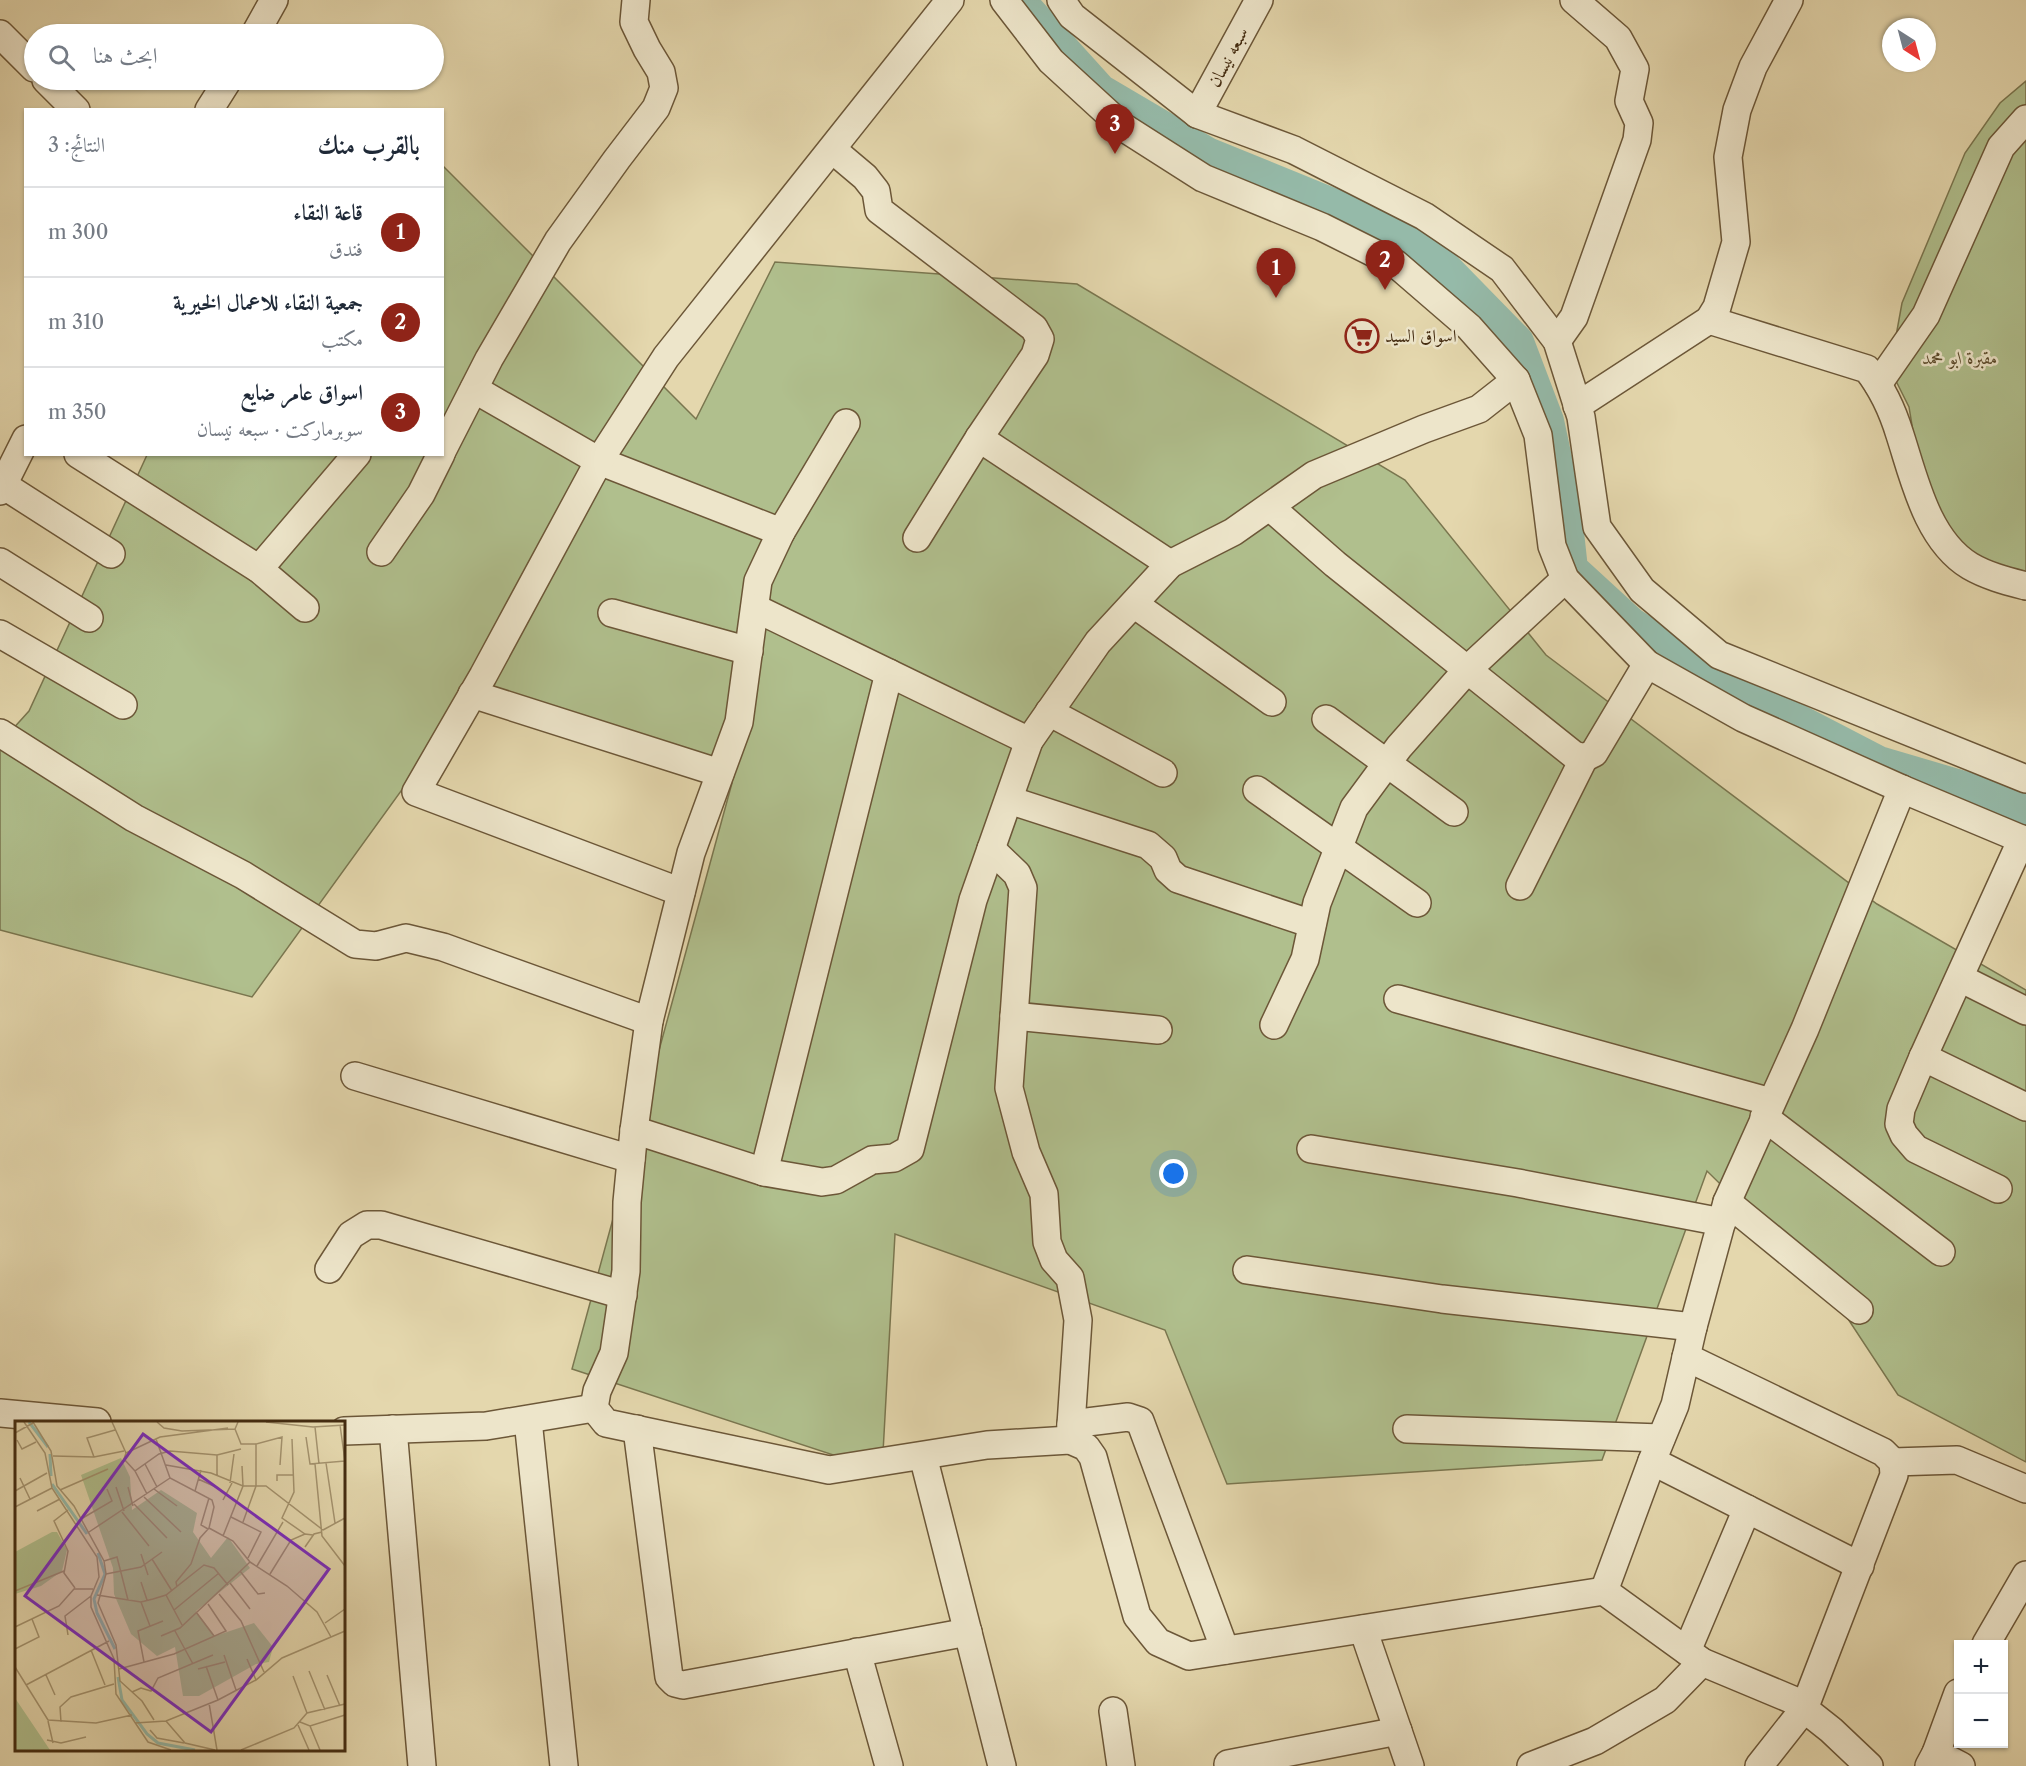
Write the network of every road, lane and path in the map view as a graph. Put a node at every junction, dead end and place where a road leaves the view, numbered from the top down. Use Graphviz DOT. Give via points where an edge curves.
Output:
graph roads {
  1 [pos="274,0"];
  2 [pos="636,0"];
  3 [pos="950,0"];
  4 [pos="1004,0"];
  5 [pos="1061,0"];
  6 [pos="1259,0"];
  7 [pos="1574,0"];
  8 [pos="1789,0"];
  9 [pos="261,24"];
  10 [pos="0,33"];
  11 [pos="24,58"];
  12 [pos="56,90"];
  13 [pos="222,90"];
  14 [pos="73,108"];
  15 [pos="210,108"];
  16 [pos="1197,114"];
  17 [pos="2026,119"];
  18 [pos="833,150"];
  19 [pos="1709,320"];
  20 [pos="1557,341"];
  21 [pos="1516,380"];
  22 [pos="1878,384"];
  23 [pos="474,389"];
  24 [pos="1577,406"];
  25 [pos="846,423"];
  26 [pos="979,438"];
  27 [pos="24,443"];
  28 [pos="444,449"];
  29 [pos="81,456"];
  30 [pos="355,456"];
  31 [pos="440,456"];
  32 [pos="599,461"];
  33 [pos="2,488"];
  34 [pos="1270,507"];
  35 [pos="781,532"];
  36 [pos="917,538"];
  37 [pos="381,552"];
  38 [pos="111,555"];
  39 [pos="0,562"];
  40 [pos="1170,564"];
  41 [pos="259,569"];
  42 [pos="1565,579"];
  43 [pos="2026,586"];
  44 [pos="1134,604"];
  45 [pos="305,608"];
  46 [pos="754,608"];
  47 [pos="612,613"];
  48 [pos="89,618"];
  49 [pos="0,634"];
  50 [pos="748,651"];
  51 [pos="1647,663"];
  52 [pos="1468,669"];
  53 [pos="889,673"];
  54 [pos="472,694"];
  55 [pos="1272,702"];
  56 [pos="123,705"];
  57 [pos="1049,712"];
  58 [pos="1326,719"];
  59 [pos="0,733"];
  60 [pos="1029,741"];
  61 [pos="1584,758"];
  62 [pos="1388,762"];
  63 [pos="720,773"];
  64 [pos="1163,774"];
  65 [pos="2026,779"];
  66 [pos="1902,789"];
  67 [pos="1257,790"];
  68 [pos="1009,800"];
  69 [pos="1454,812"];
  70 [pos="2024,840"];
  71 [pos="1339,846"];
  72 [pos="991,849"];
  73 [pos="1520,886"];
  74 [pos="681,892"];
  75 [pos="1417,903"];
  76 [pos="1312,924"];
  77 [pos="1960,978"];
  78 [pos="1398,999"];
  79 [pos="2026,1011"];
  80 [pos="1014,1016"];
  81 [pos="650,1021"];
  82 [pos="1274,1025"];
  83 [pos="1158,1030"];
  84 [pos="1923,1057"];
  85 [pos="355,1076"];
  86 [pos="2026,1107"];
  87 [pos="1768,1110"];
  88 [pos="634,1130"];
  89 [pos="1311,1149"];
  90 [pos="631,1159"];
  91 [pos="764,1172"];
  92 [pos="1998,1189"];
  93 [pos="1724,1212"];
  94 [pos="1941,1252"];
  95 [pos="329,1269"];
  96 [pos="1247,1270"];
  97 [pos="623,1294"];
  98 [pos="1859,1310"];
  99 [pos="1693,1327"];
  100 [pos="1686,1357"];
  101 [pos="594,1408"];
  102 [pos="0,1413"];
  103 [pos="528,1420"];
  104 [pos="86,1421"];
  105 [pos="393,1429"];
  106 [pos="637,1429"];
  107 [pos="1407,1429"];
  108 [pos="345,1431"];
  109 [pos="1070,1432"];
  110 [pos="1657,1449"];
  111 [pos="922,1456"];
  112 [pos="1893,1462"];
  113 [pos="2026,1489"];
  114 [pos="1747,1509"];
  115 [pos="1860,1566"];
  116 [pos="2026,1575"];
  117 [pos="1604,1591"];
  118 [pos="1363,1629"];
  119 [pos="968,1632"];
  120 [pos="1988,1640"];
  121 [pos="1225,1650"];
  122 [pos="857,1652"];
  123 [pos="1694,1656"];
  124 [pos="1959,1694"];
  125 [pos="1804,1709"];
  126 [pos="1113,1711"];
  127 [pos="1398,1731"];
  128 [pos="1932,1760"];
  129 [pos="1228,1764"];
  130 [pos="422,1766"];
  131 [pos="564,1766"];
  132 [pos="889,1766"];
  133 [pos="1002,1766"];
  134 [pos="1121,1766"];
  135 [pos="1410,1766"];
  136 [pos="1531,1766"];
  137 [pos="1759,1766"];
  138 [pos="1869,1766"];
  139 [pos="1961,1766"];
  1 -- 9 [label="street"];
  2 -- 23 [label="street" via="634,21 662,72 663,88 656,108 558,241"];
  3 -- 18 [label="street"];
  4 -- 21 [label="street" via="1051,61 1123,128 1203,178 1322,226 1396,264 1469,327"];
  5 -- 16 [label="street" via="1072,16"];
  6 -- 16 [label="street, سبعه نيسان"];
  7 -- 20 [label="street" via="1618,39 1635,69 1629,100 1639,123 1637,140 1574,317"];
  8 -- 19 [label="street" via="1753,67 1737,110 1728,157 1736,242 1717,307"];
  10 -- 11 [label="street"];
  12 -- 14 [label="street"];
  13 -- 15 [label="street"];
  16 -- 20 [label="street" via="1294,150 1424,216 1502,268"];
  17 -- 22 [label="street" via="2001,147 1926,315"];
  18 -- 26 [label="street" via="876,191 879,210 1034,328 1040,339 1035,355"];
  18 -- 32 [label="street" via="666,357"];
  19 -- 22 [label="street" via="1867,369"];
  19 -- 24 [label="street"];
  20 -- 24 [label="street"];
  21 -- 34 [label="street" via="1479,409 1314,475"];
  21 -- 42 [label="street" via="1538,435 1552,546"];
  22 -- 43 [label="street" via="1900,432 1928,517 1952,552 1970,566"];
  23 -- 28 [label="street"];
  23 -- 32 [label="street"];
  24 -- 65 [label="street" via="1597,527 1642,590 1719,655"];
  25 -- 35 [label="street"];
  26 -- 36 [label="street"];
  26 -- 40 [label="street"];
  27 -- 33 [label="street"];
  29 -- 41 [label="street"];
  30 -- 41 [label="street"];
  31 -- 37 [label="street" via="421,494"];
  32 -- 35 [label="street"];
  32 -- 54 [label="street"];
  33 -- 38 [label="street"];
  34 -- 40 [label="street" via="1233,532"];
  34 -- 52 [label="street"];
  35 -- 46 [label="street" via="758,581"];
  39 -- 48 [label="street"];
  40 -- 44 [label="street"];
  41 -- 45 [label="street"];
  42 -- 51 [label="street"];
  42 -- 52 [label="street"];
  44 -- 55 [label="street"];
  44 -- 57 [label="street" via="1098,642"];
  46 -- 50 [label="street"];
  46 -- 53 [label="street"];
  47 -- 50 [label="street"];
  49 -- 56 [label="street"];
  50 -- 63 [label="street" via="739,722"];
  51 -- 61 [label="street" via="1594,753"];
  51 -- 66 [label="street" via="1743,718"];
  52 -- 61 [label="street" via="1574,755"];
  52 -- 62 [label="street"];
  53 -- 60 [label="street"];
  53 -- 91 [label="street"];
  54 -- 63 [label="street"];
  54 -- 74 [label="street" via="416,792"];
  57 -- 60 [label="street"];
  57 -- 64 [label="street"];
  58 -- 62 [label="street"];
  59 -- 81 [label="street" via="134,818 243,875 355,944 376,946 406,938 443,947"];
  60 -- 68 [label="street"];
  61 -- 73 [label="street"];
  62 -- 69 [label="street"];
  62 -- 71 [label="street" via="1354,808"];
  63 -- 74 [label="street"];
  66 -- 70 [label="street"];
  66 -- 87 [label="street"];
  67 -- 71 [label="street"];
  68 -- 72 [label="street"];
  68 -- 76 [label="street" via="1148,844 1178,879"];
  70 -- 77 [label="street"];
  71 -- 75 [label="street"];
  71 -- 76 [label="street"];
  72 -- 80 [label="street" via="1017,874 1023,888"];
  72 -- 91 [label="street" via="973,900 910,1149 894,1158 872,1160 836,1180 822,1182"];
  74 -- 81 [label="street"];
  76 -- 82 [label="street" via="1305,959"];
  77 -- 79 [label="street"];
  77 -- 84 [label="street"];
  78 -- 87 [label="street"];
  80 -- 83 [label="street"];
  80 -- 109 [label="street" via="1009,1088 1026,1152 1044,1194 1047,1242 1054,1260 1070,1278 1078,1320"];
  81 -- 88 [label="street"];
  84 -- 86 [label="street"];
  84 -- 92 [label="street" via="1902,1109 1899,1124 1904,1135 1916,1149"];
  85 -- 90 [label="street"];
  87 -- 93 [label="street"];
  87 -- 94 [label="street"];
  88 -- 90 [label="street"];
  88 -- 91 [label="street"];
  89 -- 93 [label="street"];
  90 -- 97 [label="street"];
  93 -- 98 [label="street"];
  93 -- 99 [label="street"];
  95 -- 97 [label="street" via="351,1235 367,1225 381,1225"];
  96 -- 99 [label="street" via="1442,1299"];
  97 -- 101 [label="street" via="614,1353"];
  99 -- 100 [label="street"];
  100 -- 110 [label="street" via="1675,1405"];
  100 -- 112 [label="street" via="1883,1452"];
  101 -- 103 [label="street"];
  101 -- 106 [label="street" via="606,1423"];
  102 -- 104 [label="street"];
  103 -- 105 [label="street" via="486,1426"];
  103 -- 131 [label="street"];
  105 -- 108 [label="street"];
  105 -- 130 [label="street"];
  106 -- 111 [label="street" via="829,1470"];
  106 -- 122 [label="street" via="669,1677 683,1685"];
  107 -- 110 [label="street"];
  109 -- 111 [label="street"];
  109 -- 121 [label="street" via="1093,1458 1137,1616 1158,1642 1189,1656"];
  109 -- 121 [label="street" via="1128,1417 1140,1421"];
  110 -- 114 [label="street"];
  110 -- 117 [label="street"];
  111 -- 119 [label="street"];
  112 -- 113 [label="street" via="1957,1460"];
  112 -- 115 [label="street" via="1894,1475"];
  114 -- 115 [label="street"];
  114 -- 123 [label="street"];
  115 -- 125 [label="street"];
  116 -- 120 [label="street"];
  117 -- 118 [label="street"];
  117 -- 123 [label="street"];
  118 -- 121 [label="street"];
  118 -- 127 [label="street"];
  119 -- 122 [label="street"];
  119 -- 133 [label="street"];
  122 -- 132 [label="street"];
  123 -- 125 [label="street" via="1793,1700"];
  123 -- 136 [label="street" via="1665,1700 1595,1741"];
  124 -- 128 [label="street"];
  125 -- 137 [label="street"];
  125 -- 138 [label="street"];
  126 -- 134 [label="street"];
  127 -- 129 [label="street"];
  127 -- 135 [label="street"];
  128 -- 139 [label="street"];
}
